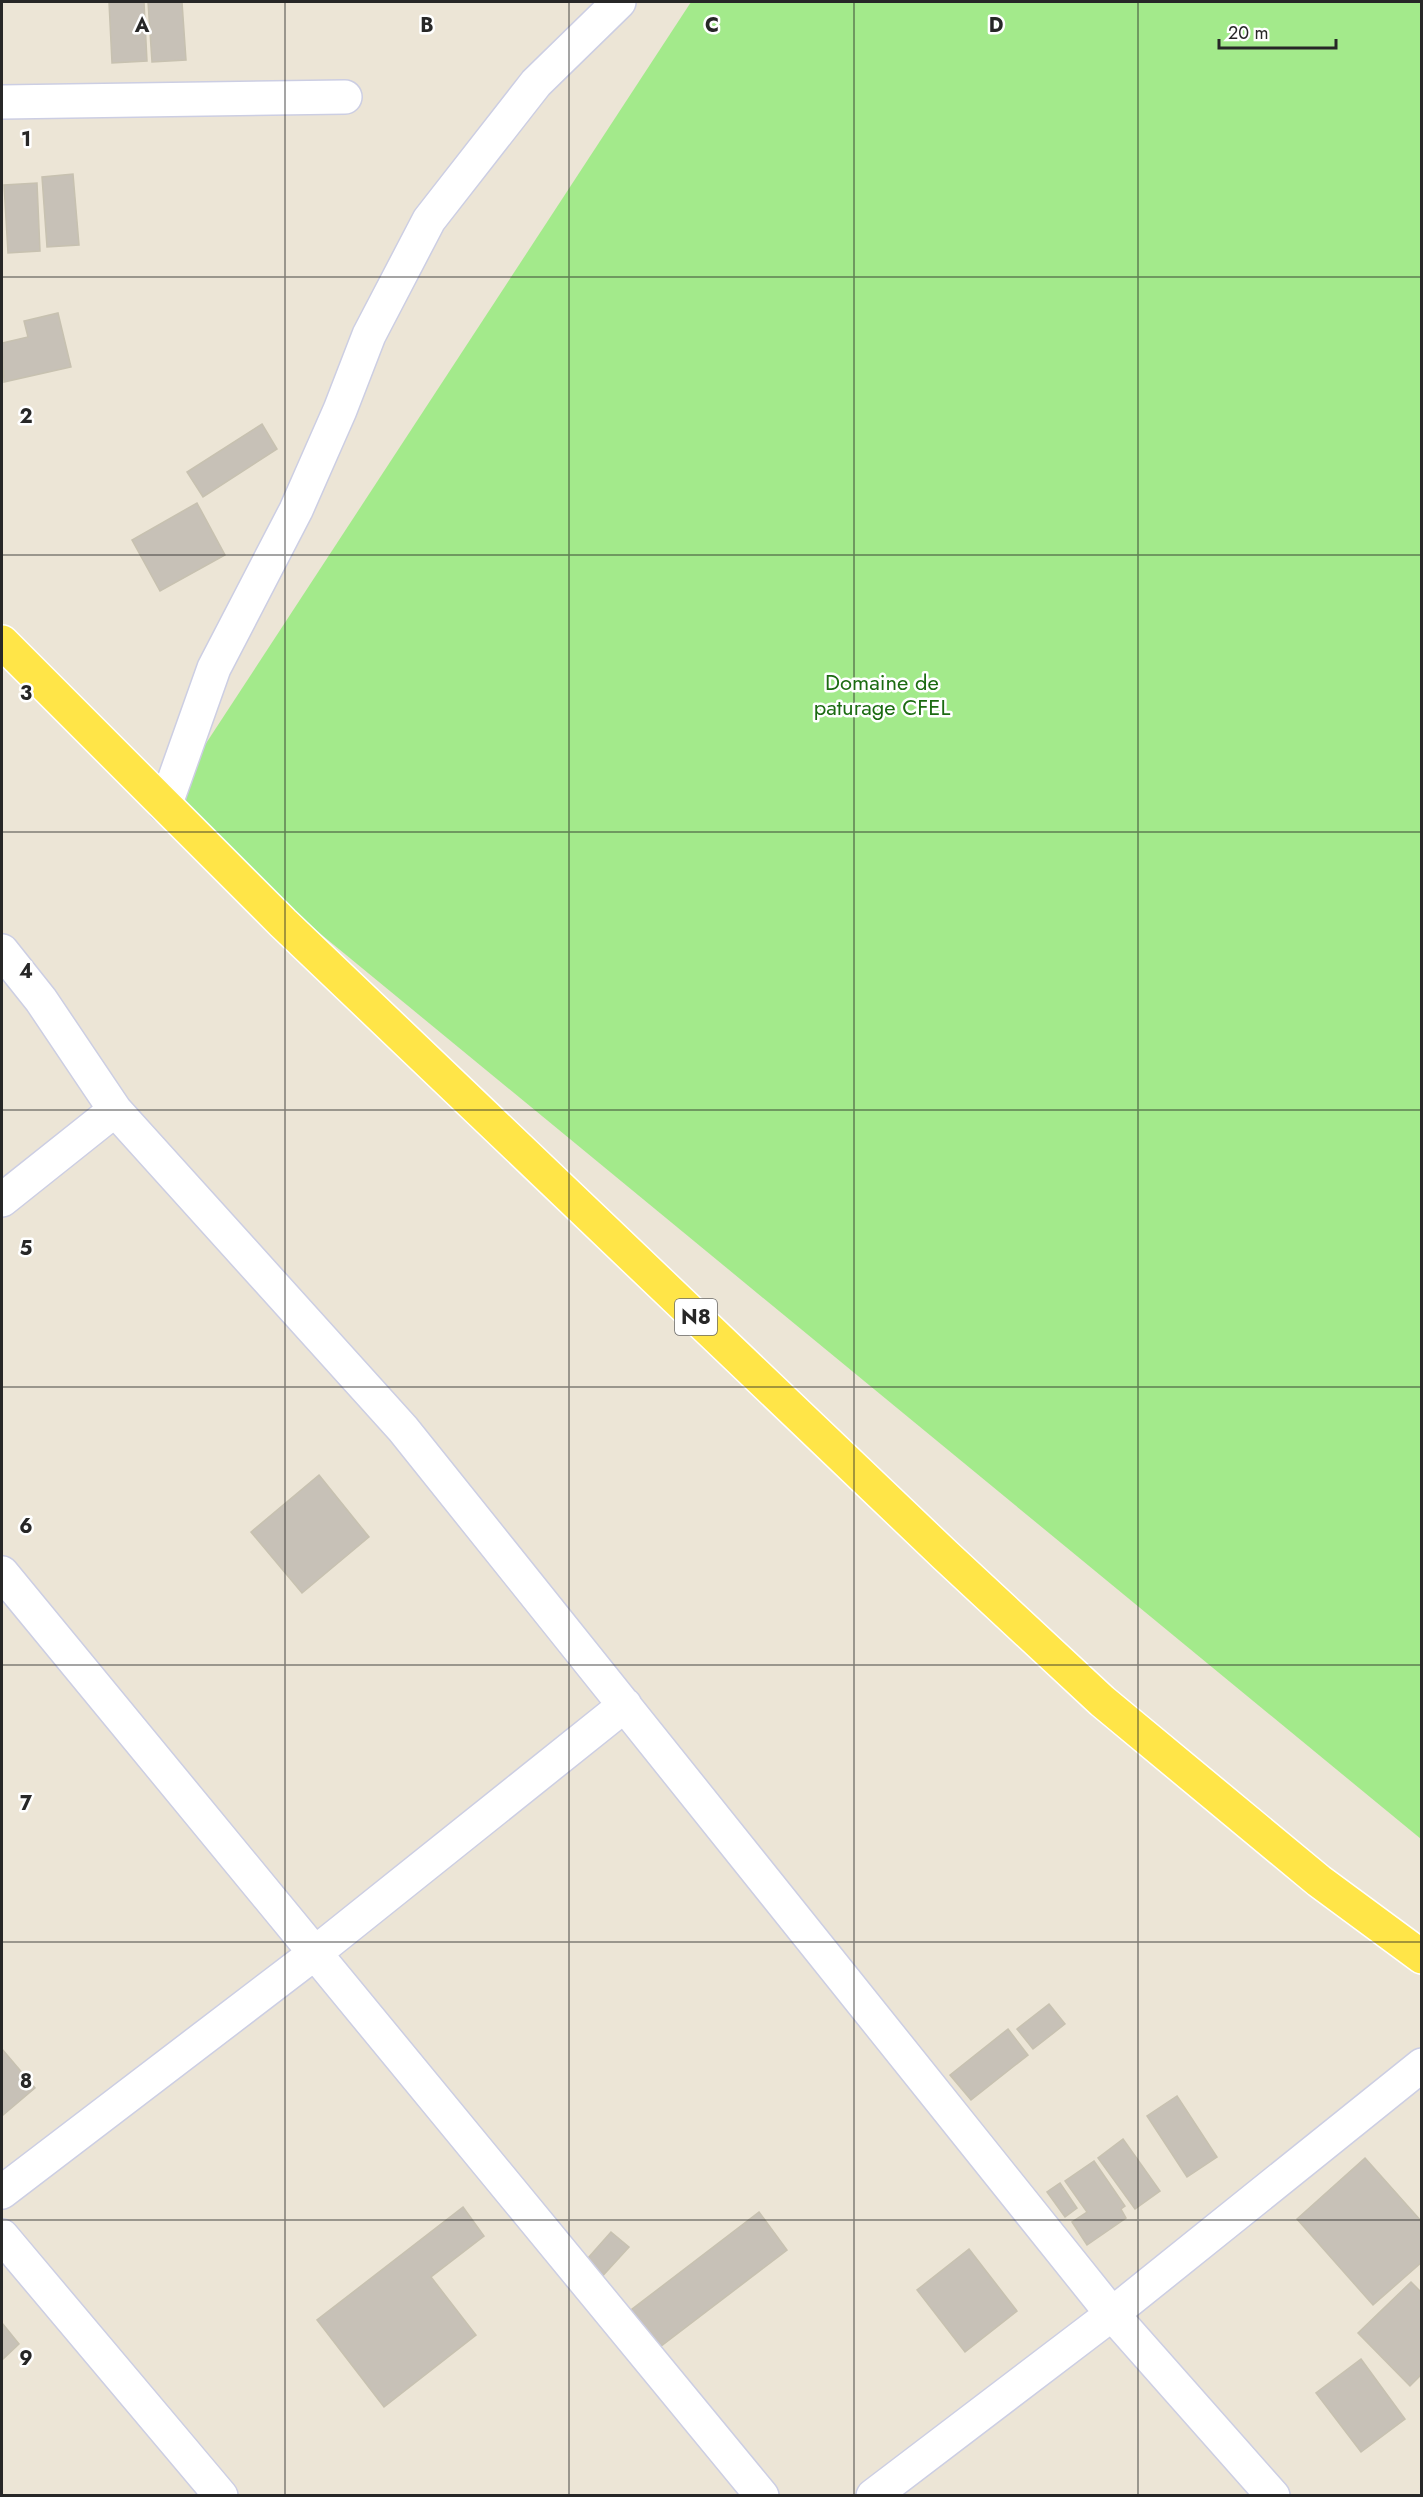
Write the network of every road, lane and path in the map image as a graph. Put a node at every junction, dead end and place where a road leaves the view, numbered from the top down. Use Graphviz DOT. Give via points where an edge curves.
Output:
graph roads {
  1 [pos="619,2"];
  2 [pos="345,97"];
  3 [pos="2,102"];
  4 [pos="2,642"];
  5 [pos="165,806"];
  6 [pos="2,951"];
  7 [pos="115,1110"];
  8 [pos="2,1200"];
  9 [pos="2,1573"];
  10 [pos="624,1705"];
  11 [pos="315,1953"];
  12 [pos="1422,1957"];
  13 [pos="1422,2066"];
  14 [pos="2,2193"];
  15 [pos="2,2236"];
  16 [pos="1112,2314"];
  17 [pos="221,2496"];
  18 [pos="762,2496"];
  19 [pos="873,2496"];
  20 [pos="1273,2496"];
  1 -- 5 [label="street" via="536,83 429,220 369,335 296,510 214,668"];
  2 -- 3 [label="street"];
  4 -- 5 [label="main road, N8"];
  5 -- 12 [label="main road, N8" via="785,1403 1102,1701 1319,1881"];
  6 -- 7 [label="street"];
  7 -- 8 [label="street"];
  7 -- 10 [label="street" via="403,1429"];
  9 -- 11 [label="street"];
  10 -- 11 [label="street"];
  10 -- 16 [label="street"];
  11 -- 14 [label="street"];
  11 -- 18 [label="street"];
  13 -- 16 [label="street"];
  15 -- 17 [label="street"];
  16 -- 19 [label="street"];
  16 -- 20 [label="street"];
}
